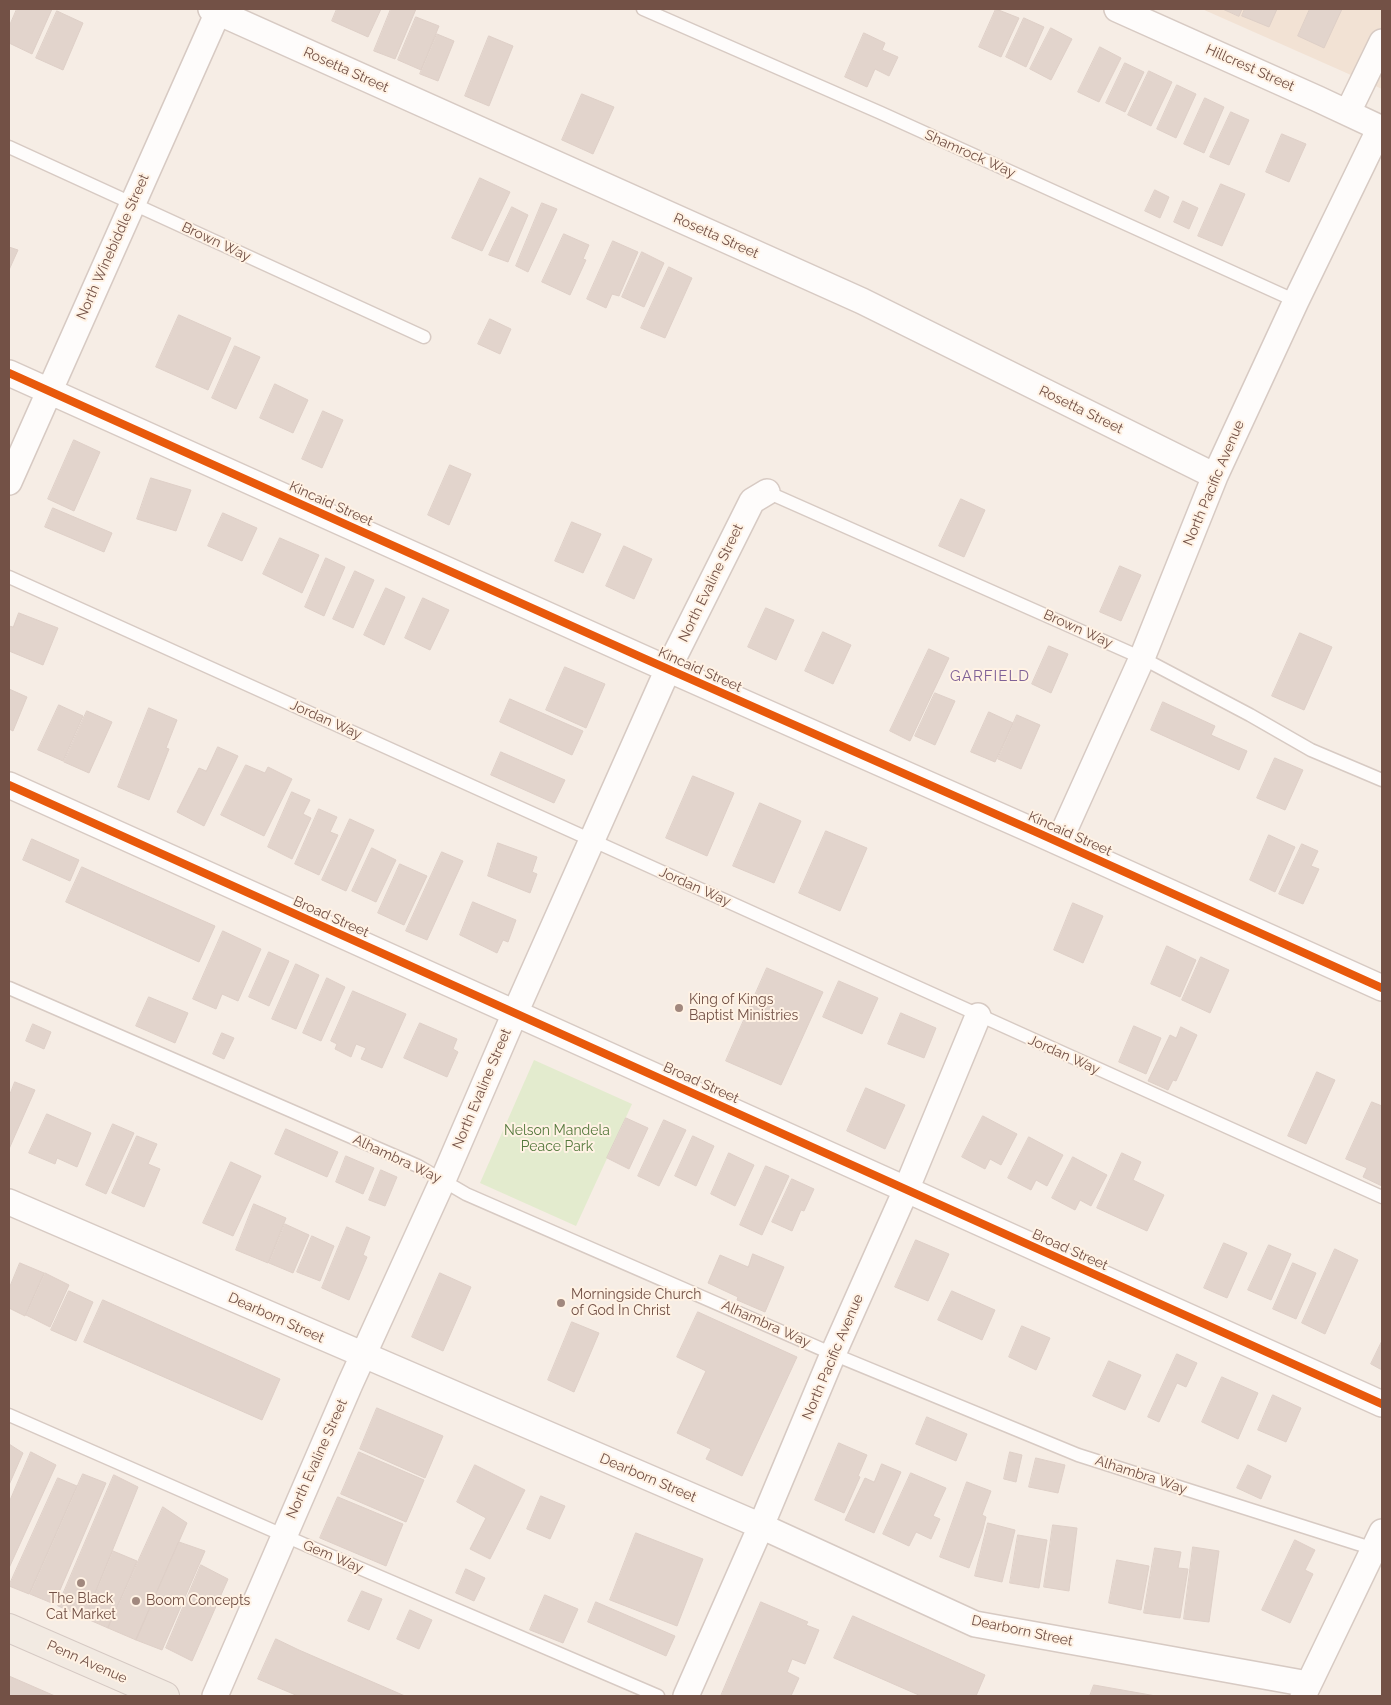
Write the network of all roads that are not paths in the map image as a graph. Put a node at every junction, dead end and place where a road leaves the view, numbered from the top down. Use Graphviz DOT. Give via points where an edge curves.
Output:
graph roads {
  1 [pos="643,9"];
  2 [pos="1117,9"];
  3 [pos="214,10"];
  4 [pos="1382,42"];
  5 [pos="1348,112"];
  6 [pos="1381,129"];
  7 [pos="9,147"];
  8 [pos="132,202"];
  9 [pos="1296,301"];
  10 [pos="424,338"];
  11 [pos="9,373"];
  12 [pos="50,391"];
  13 [pos="1215,476"];
  14 [pos="9,482"];
  15 [pos="766,492"];
  16 [pos="9,577"];
  17 [pos="1142,658"];
  18 [pos="668,669"];
  19 [pos="1382,780"];
  20 [pos="9,785"];
  21 [pos="592,840"];
  22 [pos="1059,842"];
  23 [pos="9,988"];
  24 [pos="1382,988"];
  25 [pos="515,1013"];
  26 [pos="978,1016"];
  27 [pos="443,1180"];
  28 [pos="906,1190"];
  29 [pos="1382,1197"];
  30 [pos="9,1202"];
  31 [pos="833,1354"];
  32 [pos="363,1356"];
  33 [pos="1382,1404"];
  34 [pos="9,1415"];
  35 [pos="761,1526"];
  36 [pos="284,1535"];
  37 [pos="1378,1540"];
  38 [pos="9,1628"];
  39 [pos="1306,1690"];
  40 [pos="165,1696"];
  41 [pos="215,1696"];
  42 [pos="658,1696"];
  43 [pos="686,1696"];
  1 -- 9 [label="lane, Shamrock Way"];
  2 -- 5 [label="street, Hillcrest Street"];
  3 -- 8 [label="street, North Winebiddle Street"];
  3 -- 13 [label="street, Rosetta Street" via="862,301"];
  4 -- 5 [label="street"];
  5 -- 6 [label="street, Hillcrest Street"];
  6 -- 9 [label="street, North Pacific Avenue"];
  7 -- 8 [label="lane, Brown Way"];
  8 -- 10 [label="lane, Brown Way"];
  8 -- 12 [label="street, North Winebiddle Street"];
  9 -- 13 [label="street, North Pacific Avenue"];
  11 -- 12 [label="street, Kincaid Street"];
  12 -- 14 [label="street, North Winebiddle Street"];
  12 -- 18 [label="street, Kincaid Street"];
  13 -- 17 [label="street, North Pacific Avenue"];
  15 -- 17 [label="lane, Brown Way"];
  15 -- 18 [label="street, North Evaline Street" via="752,501"];
  16 -- 21 [label="lane, Jordan Way"];
  17 -- 19 [label="lane, Brown Way" via="1311,750"];
  17 -- 22 [label="street, North Pacific Avenue"];
  18 -- 21 [label="street, North Evaline Street"];
  18 -- 22 [label="street, Kincaid Street"];
  20 -- 25 [label="street, Broad Street"];
  21 -- 25 [label="street, North Evaline Street"];
  21 -- 26 [label="lane, Jordan Way"];
  22 -- 24 [label="street, Kincaid Street"];
  23 -- 27 [label="lane, Alhambra Way" via="409,1162"];
  25 -- 27 [label="street, North Evaline Street"];
  25 -- 28 [label="street, Broad Street"];
  26 -- 28 [label="street, North Pacific Avenue"];
  26 -- 29 [label="lane, Jordan Way"];
  27 -- 31 [label="lane, Alhambra Way" via="466,1194"];
  27 -- 32 [label="street, North Evaline Street"];
  28 -- 31 [label="street, North Pacific Avenue"];
  28 -- 33 [label="street, Broad Street"];
  30 -- 32 [label="street, Dearborn Street"];
  31 -- 35 [label="street, North Pacific Avenue"];
  31 -- 37 [label="lane, Alhambra Way" via="1078,1455"];
  32 -- 35 [label="street, Dearborn Street"];
  32 -- 36 [label="street, North Evaline Street"];
  34 -- 36 [label="lane, Gem Way"];
  35 -- 39 [label="street, Dearborn Street" via="975,1624"];
  35 -- 43 [label="street, North Pacific Avenue"];
  36 -- 41 [label="street, North Evaline Street"];
  36 -- 42 [label="lane, Gem Way"];
  37 -- 39 [label="street"];
  38 -- 40 [label="main road, Penn Avenue"];
}
